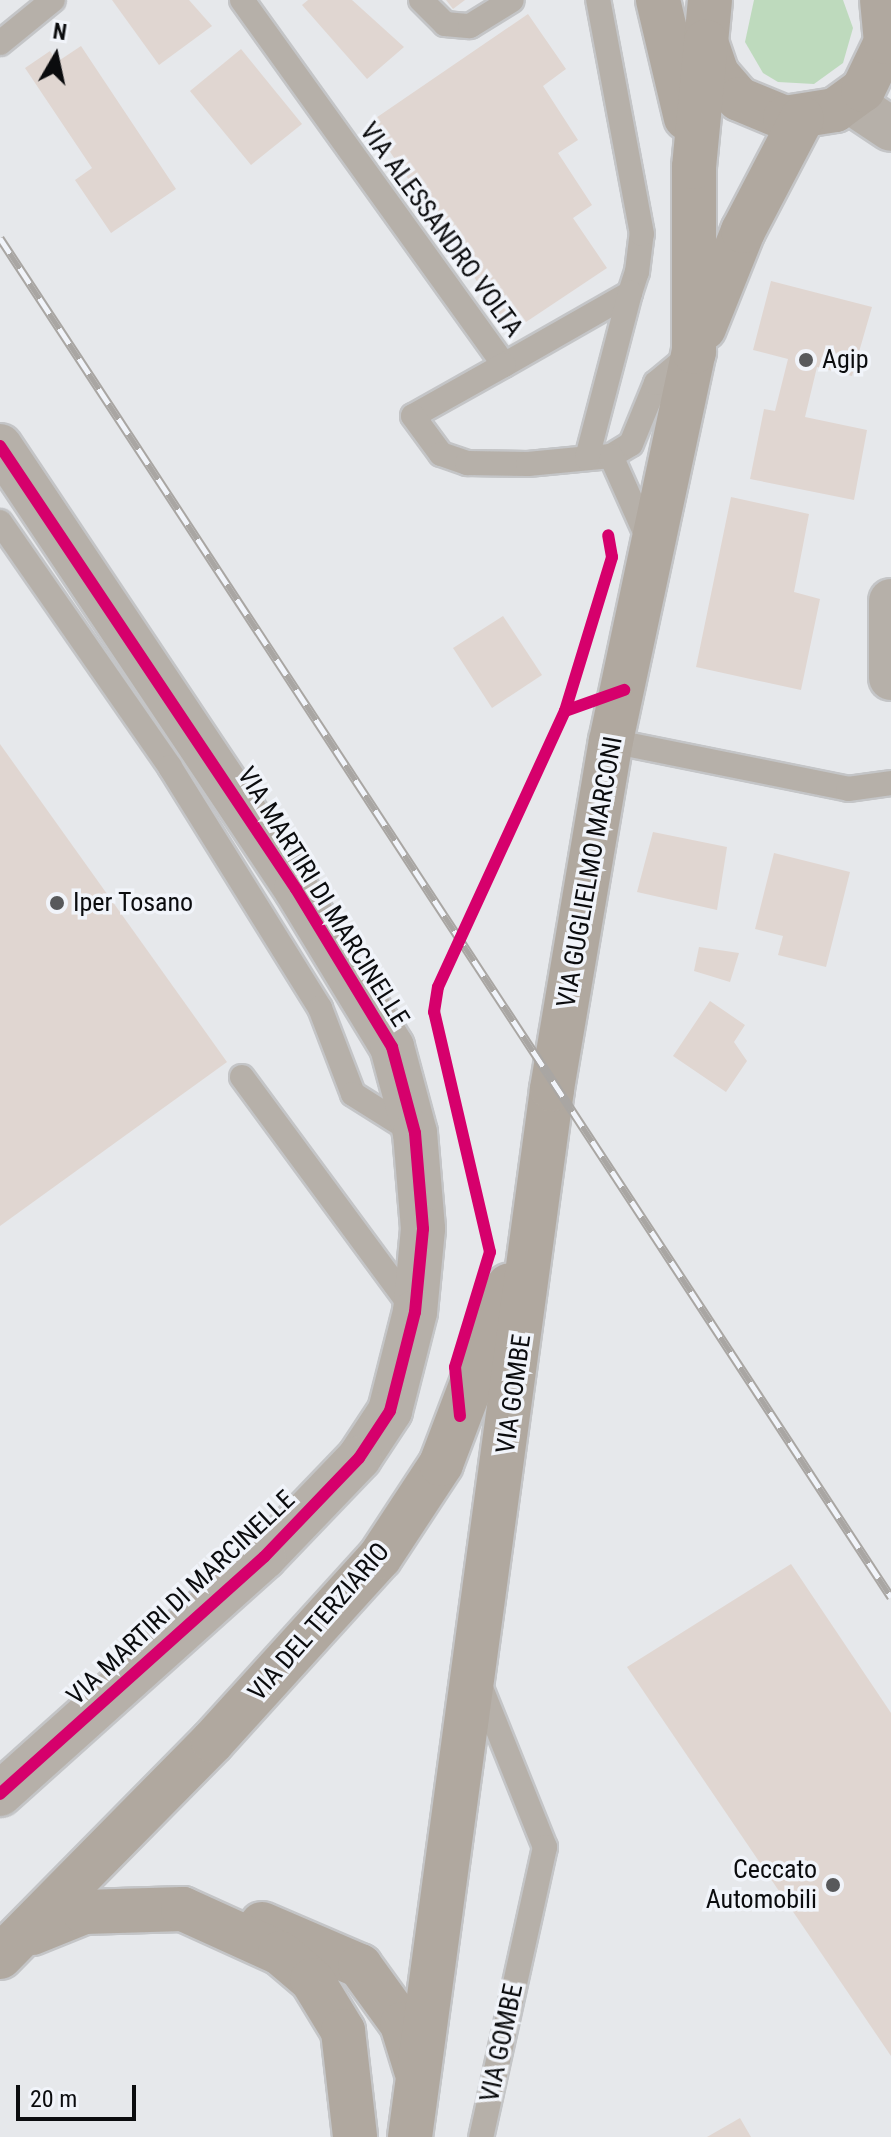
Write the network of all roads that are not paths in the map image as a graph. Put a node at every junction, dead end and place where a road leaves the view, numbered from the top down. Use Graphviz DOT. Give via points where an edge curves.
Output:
graph roads {
  1 [pos="53,0"];
  2 [pos="242,0"];
  3 [pos="421,0"];
  4 [pos="512,0"];
  5 [pos="598,0"];
  6 [pos="658,0"];
  7 [pos="708,21"];
  8 [pos="886,31"];
  9 [pos="0,43"];
  10 [pos="849,101"];
  11 [pos="802,118"];
  12 [pos="891,129"];
  13 [pos="694,167"];
  14 [pos="630,293"];
  15 [pos="694,352"];
  16 [pos="504,365"];
  17 [pos="0,446"];
  18 [pos="599,457"];
  19 [pos="0,522"];
  20 [pos="656,557"];
  21 [pos="891,601"];
  22 [pos="891,678"];
  23 [pos="611,741"];
  24 [pos="891,783"];
  25 [pos="242,1077"];
  26 [pos="549,1111"];
  27 [pos="415,1133"];
  28 [pos="532,1218"];
  29 [pos="415,1312"];
  30 [pos="476,1677"];
  31 [pos="0,1794"];
  32 [pos="183,1909"];
  33 [pos="10,1948"];
  34 [pos="418,2080"];
  35 [pos="355,2137"];
  36 [pos="410,2137"];
  37 [pos="481,2137"];
  1 -- 9 [label="lane"];
  2 -- 16 [label="lane, VIA ALESSANDRO VOLTA"];
  3 -- 4 [label="lane" via="445,24 470,26"];
  5 -- 14 [label="lane" via="642,234"];
  6 -- 13 [label="main road, VIA GUGLIELMO MARCONI"];
  7 -- 11 [label="main road, VIA GUGLIELMO MARCONI" via="717,74 739,99 769,114"];
  7 -- 13 [label="main road, VIA GUGLIELMO MARCONI"];
  8 -- 10 [label="main road" via="873,75"];
  10 -- 11 [label="main road"];
  10 -- 12 [label="street"];
  11 -- 15 [label="main road, VIA GUGLIELMO MARCONI" via="743,231"];
  13 -- 15 [label="main road, VIA GUGLIELMO MARCONI"];
  14 -- 16 [label="lane, VIA ALESSANDRO VOLTA"];
  14 -- 18 [label="lane"];
  15 -- 18 [label="lane" via="656,383 631,444"];
  15 -- 20 [label="main road, VIA GUGLIELMO MARCONI"];
  16 -- 18 [label="lane" via="413,416 424,439 467,463"];
  17 -- 27 [label="street, VIA MARTIRI DI MARCINELLE" via="296,889 392,1047"];
  18 -- 20 [label="lane"];
  19 -- 27 [label="lane" via="170,767 320,1008 353,1094"];
  20 -- 23 [label="main road, VIA GUGLIELMO MARCONI"];
  21 -- 22 [label="street"];
  23 -- 24 [label="lane" via="848,789"];
  23 -- 26 [label="main road, VIA GUGLIELMO MARCONI"];
  25 -- 29 [label="lane"];
  26 -- 28 [label="main road, VIA GOMBE"];
  27 -- 29 [label="street, VIA MARTIRI DI MARCINELLE" via="423,1229"];
  28 -- 30 [label="main road, VIA GOMBE"];
  28 -- 33 [label="main road, VIA DEL TERZIARIO" via="441,1464 380,1557"];
  29 -- 31 [label="street, VIA MARTIRI DI MARCINELLE" via="390,1411 359,1458 264,1557"];
  30 -- 34 [label="main road, VIA GOMBE"];
  30 -- 37 [label="lane, VIA GOMBE" via="545,1847"];
  32 -- 33 [label="main road" via="84,1912"];
  32 -- 34 [label="main road" via="242,1918 360,1966 402,2024"];
  32 -- 35 [label="main road" via="280,1953 312,1980 343,2031"];
  34 -- 36 [label="main road, VIA GOMBE"];
}
